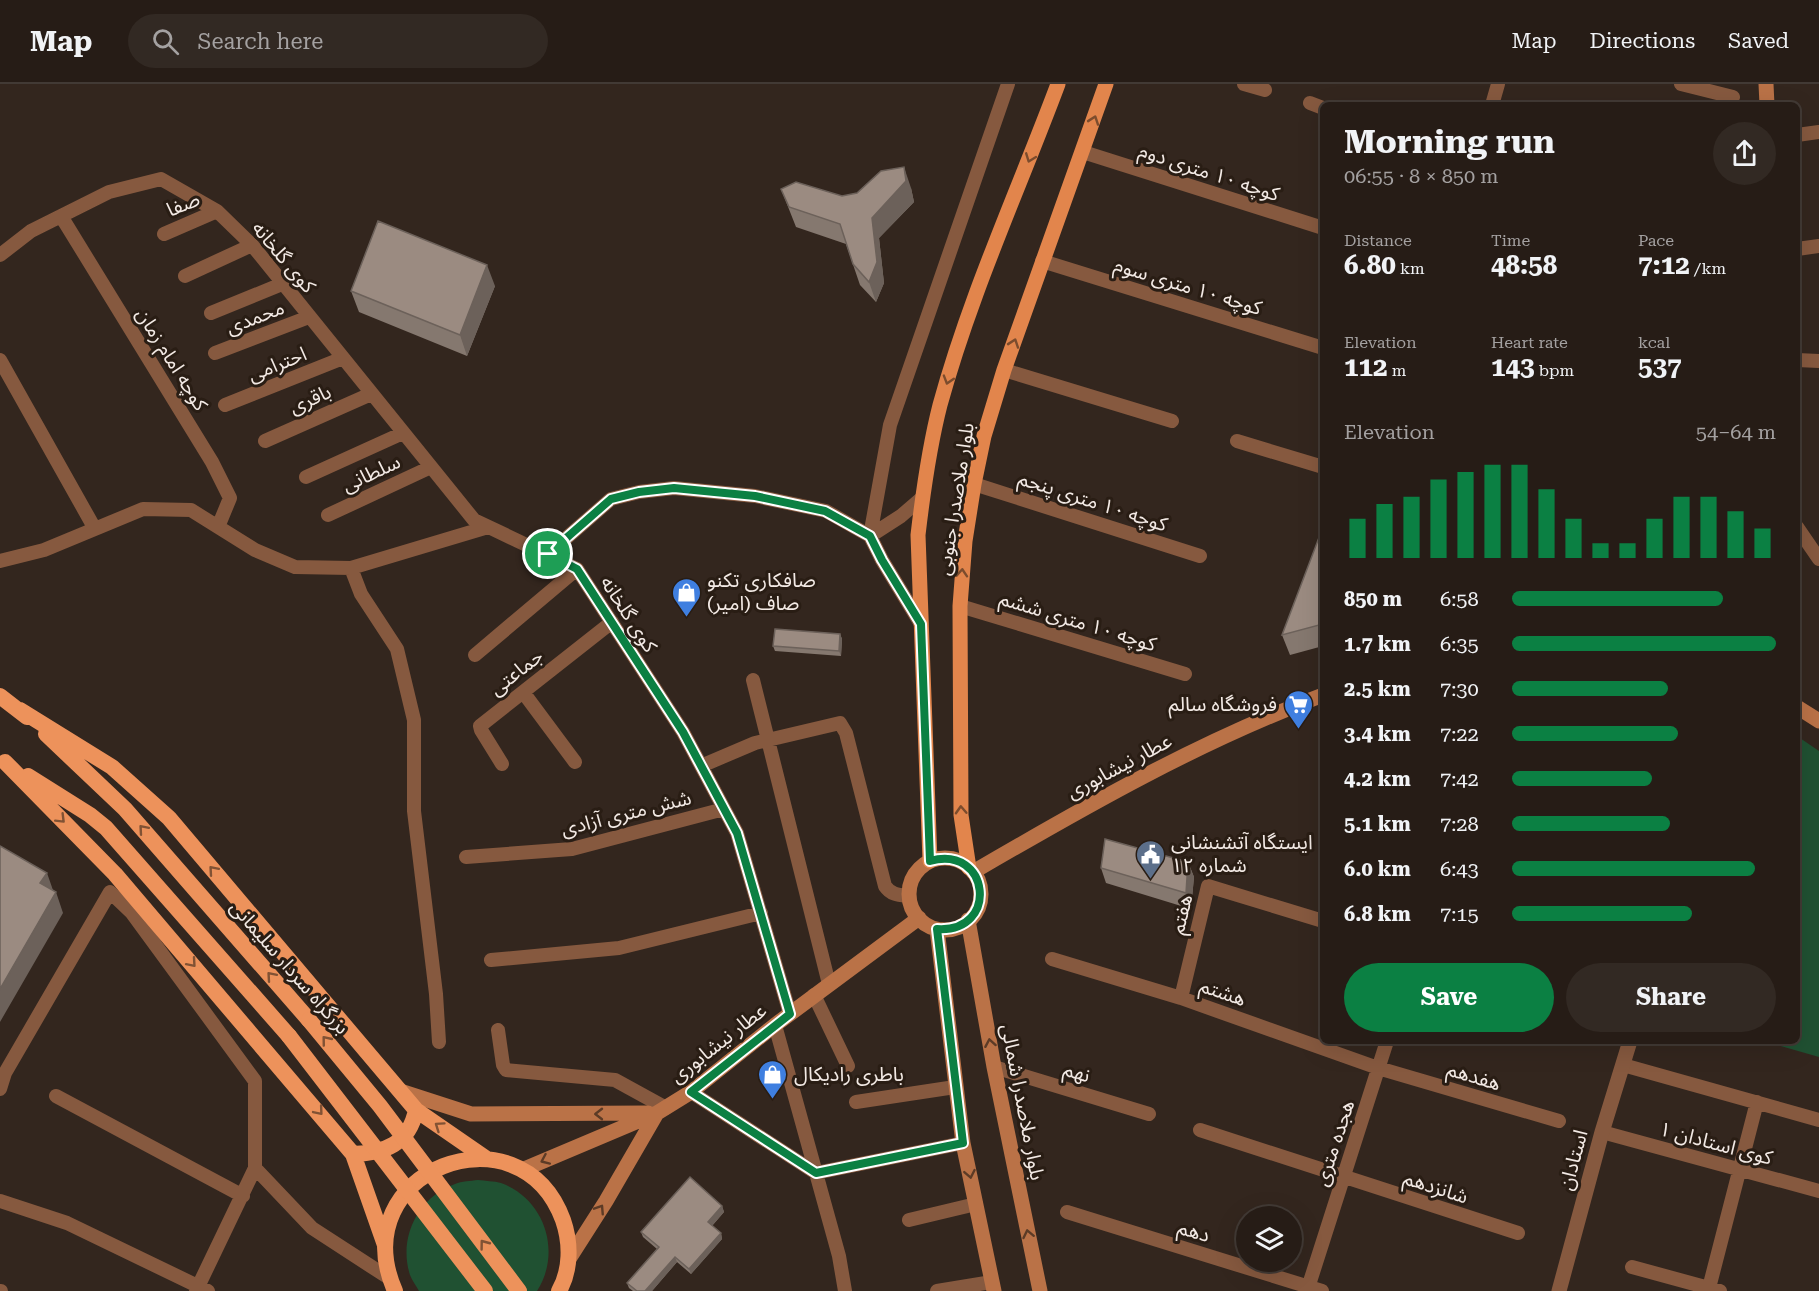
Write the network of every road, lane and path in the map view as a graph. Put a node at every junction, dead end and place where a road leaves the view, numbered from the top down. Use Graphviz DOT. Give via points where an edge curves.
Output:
graph roads {
  1 [pos="1008,84"];
  2 [pos="1058,84"];
  3 [pos="1106,84"];
  4 [pos="1244,84"];
  5 [pos="1498,84"];
  6 [pos="1682,84"];
  7 [pos="1766,84"];
  8 [pos="1265,90"];
  9 [pos="1733,97"];
  10 [pos="1493,102"];
  11 [pos="1767,102"];
  12 [pos="1819,132"];
  13 [pos="1800,135"];
  14 [pos="1083,152"];
  15 [pos="217,211"];
  16 [pos="61,216"];
  17 [pos="1320,227"];
  18 [pos="164,234"];
  19 [pos="252,245"];
  20 [pos="1819,246"];
  21 [pos="1800,249"];
  22 [pos="0,255"];
  23 [pos="1042,261"];
  24 [pos="185,276"];
  25 [pos="282,284"];
  26 [pos="211,313"];
  27 [pos="309,317"];
  28 [pos="1320,347"];
  29 [pos="215,353"];
  30 [pos="343,358"];
  31 [pos="0,360"];
  32 [pos="1800,360"];
  33 [pos="1819,361"];
  34 [pos="1004,370"];
  35 [pos="371,394"];
  36 [pos="225,405"];
  37 [pos="1172,421"];
  38 [pos="403,433"];
  39 [pos="265,441"];
  40 [pos="1237,441"];
  41 [pos="1320,466"];
  42 [pos="431,467"];
  43 [pos="306,477"];
  44 [pos="974,484"];
  45 [pos="923,497"];
  46 [pos="328,515"];
  47 [pos="218,527"];
  48 [pos="488,527"];
  49 [pos="95,529"];
  50 [pos="1800,532"];
  51 [pos="870,536"];
  52 [pos="548,554"];
  53 [pos="1200,556"];
  54 [pos="1819,559"];
  55 [pos="0,561"];
  56 [pos="351,568"];
  57 [pos="577,569"];
  58 [pos="960,606"];
  59 [pos="612,622"];
  60 [pos="921,624"];
  61 [pos="475,655"];
  62 [pos="1185,674"];
  63 [pos="753,680"];
  64 [pos="523,692"];
  65 [pos="0,696"];
  66 [pos="1320,696"];
  67 [pos="1800,709"];
  68 [pos="20,710"];
  69 [pos="1819,722"];
  70 [pos="768,740"];
  71 [pos="2,761"];
  72 [pos="575,762"];
  73 [pos="502,764"];
  74 [pos="701,766"];
  75 [pos="724,809"];
  76 [pos="466,857"];
  77 [pos="930,861"];
  78 [pos="971,870"];
  79 [pos="909,896"];
  80 [pos="761,913"];
  81 [pos="918,918"];
  82 [pos="1320,920"];
  83 [pos="968,921"];
  84 [pos="937,929"];
  85 [pos="1052,958"];
  86 [pos="491,960"];
  87 [pos="829,984"];
  88 [pos="814,995"];
  89 [pos="1180,998"];
  90 [pos="790,1014"];
  91 [pos="775,1025"];
  92 [pos="498,1030"];
  93 [pos="439,1042"];
  94 [pos="1387,1044"];
  95 [pos="1629,1044"];
  96 [pos="1623,1065"];
  97 [pos="848,1066"];
  98 [pos="994,1067"];
  99 [pos="1378,1068"];
  100 [pos="955,1087"];
  101 [pos="0,1089"];
  102 [pos="403,1092"];
  103 [pos="691,1092"];
  104 [pos="56,1096"];
  105 [pos="856,1102"];
  106 [pos="1757,1102"];
  107 [pos="416,1110"];
  108 [pos="662,1111"];
  109 [pos="1149,1114"];
  110 [pos="1819,1120"];
  111 [pos="1559,1121"];
  112 [pos="1200,1130"];
  113 [pos="1602,1132"];
  114 [pos="963,1143"];
  115 [pos="353,1154"];
  116 [pos="487,1159"];
  117 [pos="255,1168"];
  118 [pos="522,1170"];
  119 [pos="1739,1170"];
  120 [pos="816,1173"];
  121 [pos="1343,1178"];
  122 [pos="1819,1191"];
  123 [pos="243,1196"];
  124 [pos="0,1201"];
  125 [pos="976,1204"];
  126 [pos="1067,1212"];
  127 [pos="909,1220"];
  128 [pos="1518,1233"];
  129 [pos="385,1245"];
  130 [pos="569,1258"];
  131 [pos="1632,1267"];
  132 [pos="392,1285"];
  133 [pos="993,1287"];
  134 [pos="201,1289"];
  135 [pos="563,1289"];
  136 [pos="1714,1289"];
  137 [pos="1313,1290"];
  138 [pos="485,1291"];
  139 [pos="519,1291"];
  140 [pos="845,1291"];
  141 [pos="937,1291"];
  142 [pos="1040,1291"];
  143 [pos="1559,1291"];
  1 -- 51 [label="street" via="890,425"];
  2 -- 45 [label="main road, بلوار ملاصدرا جنوبی, one-way" via="963,329 940,405"];
  14 -- 3 [label="main road, بلوار ملاصدرا جنوبی, one-way"];
  4 -- 8 [label="street"];
  5 -- 10 [label="street"];
  6 -- 9 [label="street"];
  7 -- 11 [label="main road"];
  12 -- 13 [label="street"];
  14 -- 17 [label="street, کوچه ۱۰ متری دوم"];
  14 -- 23 [label="main road, بلوار ملاصدرا جنوبی"];
  15 -- 16 [label="street, کوی گلخانه" via="161,178 109,192"];
  15 -- 18 [label="street, صفا"];
  15 -- 19 [label="street, کوی گلخانه"];
  16 -- 22 [label="street" via="31,231"];
  16 -- 47 [label="street, کوچه امام زمان" via="212,462 230,498"];
  19 -- 24 [label="street"];
  19 -- 25 [label="street, کوی گلخانه"];
  20 -- 21 [label="street"];
  23 -- 28 [label="street, کوچه ۱۰ متری سوم"];
  34 -- 23 [label="main road, بلوار ملاصدرا جنوبی, one-way"];
  25 -- 26 [label="street"];
  25 -- 27 [label="street, کوی گلخانه"];
  27 -- 29 [label="street, محمدی"];
  27 -- 30 [label="street, کوی گلخانه"];
  30 -- 35 [label="street, کوی گلخانه"];
  30 -- 36 [label="street, احترامی"];
  31 -- 49 [label="street"];
  32 -- 33 [label="street"];
  34 -- 37 [label="street"];
  34 -- 44 [label="main road, بلوار ملاصدرا جنوبی"];
  35 -- 38 [label="street, کوی گلخانه"];
  35 -- 39 [label="street, باقری"];
  38 -- 42 [label="street, کوی گلخانه"];
  38 -- 43 [label="street"];
  40 -- 41 [label="street"];
  42 -- 46 [label="street, سلطانی"];
  42 -- 48 [label="street, کوی گلخانه" via="474,520"];
  44 -- 53 [label="street, کوچه ۱۰ متری پنجم"];
  58 -- 44 [label="main road, بلوار ملاصدرا جنوبی, one-way"];
  45 -- 51 [label="street"];
  45 -- 60 [label="main road, بلوار ملاصدرا جنوبی" via="918,536"];
  47 -- 49 [label="street" via="191,510 143,509"];
  47 -- 56 [label="street" via="255,550 295,567"];
  48 -- 52 [label="street, کوی گلخانه"];
  48 -- 56 [label="street"];
  49 -- 55 [label="street" via="44,550"];
  50 -- 54 [label="street"];
  51 -- 52 [label="street" via="825,511 755,496 674,488 611,499"];
  51 -- 60 [label="street"];
  52 -- 57 [label="street, کوی گلخانه"];
  56 -- 93 [label="street" via="360,594 397,649 414,720 414,811"];
  57 -- 59 [label="street, کوی گلخانه"];
  57 -- 61 [label="street"];
  58 -- 62 [label="street, کوچه ۱۰ متری ششم"];
  78 -- 58 [label="main road, بلوار ملاصدرا جنوبی, one-way" via="961,815"];
  59 -- 64 [label="street, جماعتی"];
  59 -- 74 [label="street, کوی گلخانه"];
  60 -- 77 [label="main road, بلوار ملاصدرا جنوبی"];
  63 -- 70 [label="street"];
  64 -- 72 [label="street"];
  64 -- 73 [label="street, جماعتی" via="480,726"];
  65 -- 68 [label="highway, بزرگراه سردار سلیمانی"];
  66 -- 78 [label="main road, عطار نیشابوری" via="1274,713 1151,771"];
  67 -- 69 [label="main road"];
  102 -- 68 [label="highway, one-way" via="169,818 112,767"];
  139 -- 68 [label="highway, بزرگراه سردار سلیمانی, one-way, bridge" via="380,1106 309,1020 124,809"];
  70 -- 74 [label="street"];
  70 -- 79 [label="street" via="840,723 846,733 885,886 896,895"];
  70 -- 87 [label="street"];
  71 -- 115 [label="highway, one-way" via="116,874"];
  71 -- 138 [label="highway, bridge" via="106,828 289,1036"];
  74 -- 75 [label="street, کوی گلخانه"];
  75 -- 76 [label="street, شش متری آزادی" via="572,849"];
  75 -- 80 [label="street, کوی گلخانه" via="737,833"];
  77 -- 78 [label="main road" via="952,859"];
  77 -- 79 [label="main road" via="914,876"];
  78 -- 83 [label="main road" via="980,898"];
  79 -- 81 [label="main road"];
  80 -- 86 [label="street" via="619,948"];
  80 -- 90 [label="street, کوی گلخانه"];
  81 -- 84 [label="main road"];
  81 -- 87 [label="main road, عطار نیشابوری"];
  82 -- 89 [label="street, هفتم" via="1208,886"];
  83 -- 84 [label="main road" via="953,928"];
  98 -- 83 [label="main road, بلوار ملاصدرا شمالی, one-way"];
  84 -- 100 [label="main road"];
  85 -- 89 [label="street, هشتم"];
  87 -- 88 [label="main road, عطار نیشابوری"];
  88 -- 90 [label="main road, عطار نیشابوری"];
  88 -- 97 [label="street"];
  89 -- 99 [label="street, هشتم"];
  90 -- 91 [label="main road, عطار نیشابوری"];
  91 -- 103 [label="main road, عطار نیشابوری"];
  91 -- 120 [label="street"];
  92 -- 108 [label="street" via="506,1070 615,1080"];
  94 -- 99 [label="street, هجده متری"];
  95 -- 96 [label="street, استادان"];
  96 -- 106 [label="street"];
  96 -- 113 [label="street, استادان"];
  98 -- 109 [label="street, نهم"];
  142 -- 98 [label="main road, بلوار ملاصدرا شمالی, one-way"];
  99 -- 111 [label="street, هفدهم"];
  99 -- 121 [label="street, هجده متری"];
  100 -- 105 [label="street"];
  100 -- 114 [label="main road"];
  101 -- 117 [label="street" via="11,1063 110,892 132,913 255,1081"];
  102 -- 107 [label="highway"];
  108 -- 102 [label="main road, one-way" via="471,1114"];
  103 -- 108 [label="main road, عطار نیشابوری"];
  103 -- 120 [label="street"];
  104 -- 123 [label="street"];
  106 -- 110 [label="street"];
  106 -- 119 [label="street"];
  107 -- 115 [label="highway" via="413,1125 397,1143 375,1153"];
  116 -- 107 [label="highway, one-way"];
  108 -- 118 [label="main road, عطار نیشابوری, one-way"];
  130 -- 108 [label="main road, عطار نیشابوری, one-way"];
  112 -- 121 [label="street"];
  113 -- 119 [label="street, کوی استادان ۱"];
  113 -- 143 [label="street, استادان"];
  114 -- 120 [label="street"];
  114 -- 125 [label="main road, one-way"];
  115 -- 129 [label="highway"];
  116 -- 118 [label="highway"];
  116 -- 129 [label="highway" via="462,1159 417,1180 400,1198 389,1221"];
  117 -- 123 [label="street"];
  117 -- 132 [label="street" via="312,1228"];
  118 -- 130 [label="highway" via="543,1186 558,1208 567,1232"];
  119 -- 122 [label="street, کوی استادان ۱"];
  119 -- 136 [label="street"];
  120 -- 140 [label="street"];
  121 -- 128 [label="street, شانزدهم"];
  121 -- 137 [label="street, هجده متری"];
  123 -- 134 [label="street"];
  124 -- 134 [label="street" via="67,1223"];
  125 -- 127 [label="street"];
  125 -- 133 [label="main road"];
  126 -- 137 [label="street, دهم"];
  129 -- 132 [label="highway"];
  130 -- 135 [label="highway"];
  131 -- 136 [label="street"];
  133 -- 141 [label="street"];
}
